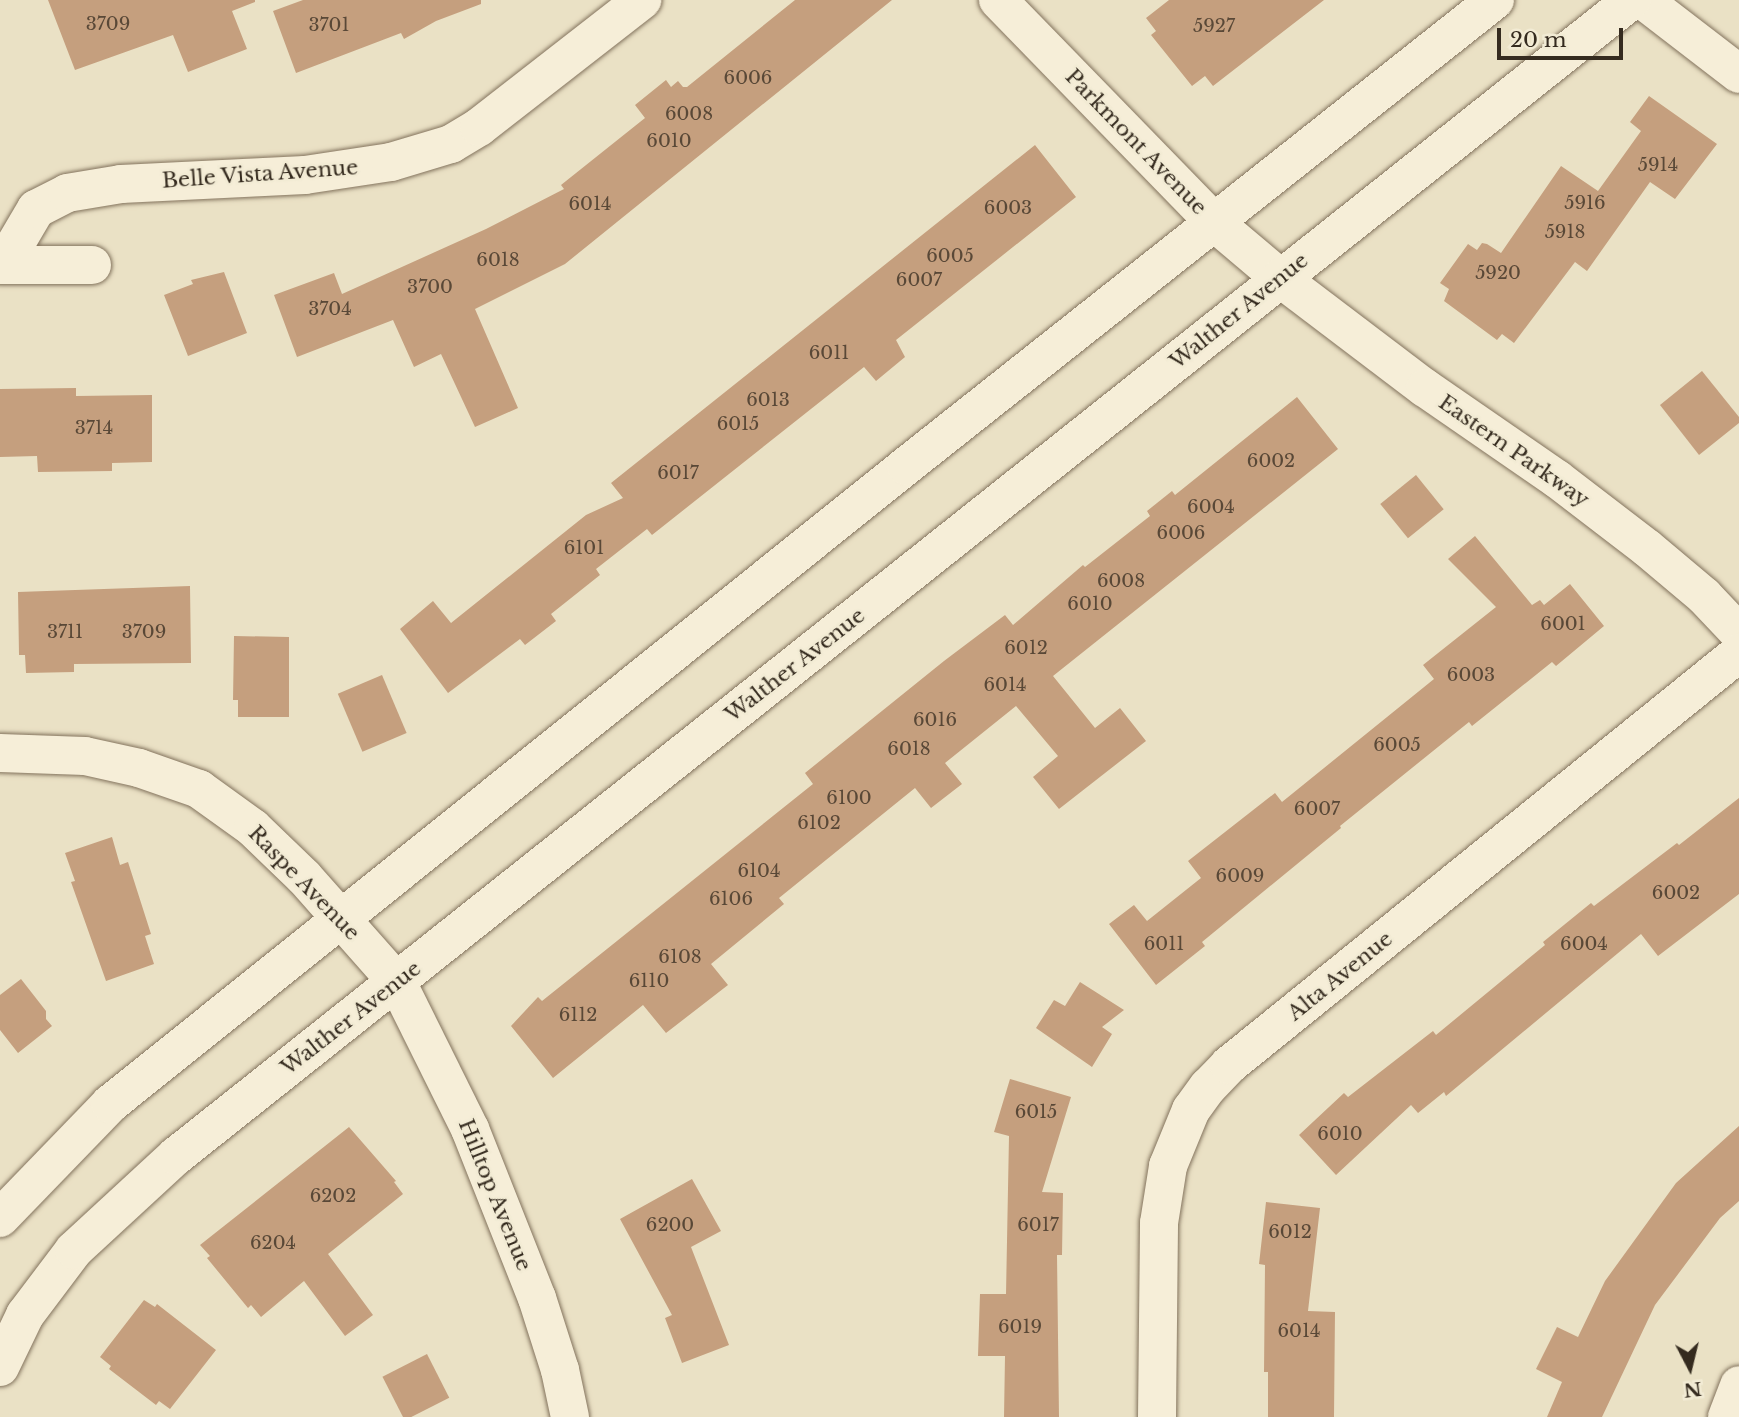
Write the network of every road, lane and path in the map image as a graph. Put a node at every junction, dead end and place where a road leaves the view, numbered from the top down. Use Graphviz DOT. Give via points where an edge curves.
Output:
graph roads {
  1 [pos="642,0"];
  2 [pos="998,0"];
  3 [pos="1494,0"];
  4 [pos="1632,0"];
  5 [pos="1643,0"];
  6 [pos="1739,74"];
  7 [pos="1215,223"];
  8 [pos="1,265"];
  9 [pos="92,265"];
  10 [pos="1280,278"];
  11 [pos="1739,633"];
  12 [pos="1739,653"];
  13 [pos="0,753"];
  14 [pos="342,919"];
  15 [pos="397,982"];
  16 [pos="0,1218"];
  17 [pos="0,1367"];
  18 [pos="1739,1385"];
  19 [pos="570,1417"];
  20 [pos="1157,1417"];
  21 [pos="1727,1417"];
  1 -- 8 [label="main road, Belle Vista Avenue" via="479,127 428,153 305,175 121,184 67,193 36,209"];
  2 -- 7 [label="main road, Parkmont Avenue"];
  3 -- 7 [label="main road"];
  4 -- 10 [label="main road, Walther Avenue"];
  5 -- 6 [label="main road"];
  7 -- 10 [label="main road, Parkmont Avenue"];
  7 -- 14 [label="main road"];
  8 -- 9 [label="main road"];
  10 -- 11 [label="main road, Eastern Parkway" via="1647,548"];
  10 -- 15 [label="main road, Walther Avenue"];
  12 -- 20 [label="main road, Alta Avenue" via="1229,1065 1208,1087 1191,1111 1168,1166 1159,1223"];
  13 -- 14 [label="main road, Raspe Avenue" via="85,756 139,768 198,789 253,828"];
  14 -- 15 [label="main road, Raspe Avenue"];
  14 -- 16 [label="main road" via="110,1104"];
  15 -- 17 [label="main road, Walther Avenue" via="112,1213 74,1251 25,1315"];
  15 -- 19 [label="main road, Hilltop Avenue" via="470,1129 537,1298"];
  18 -- 21 [label="main road"];
}
